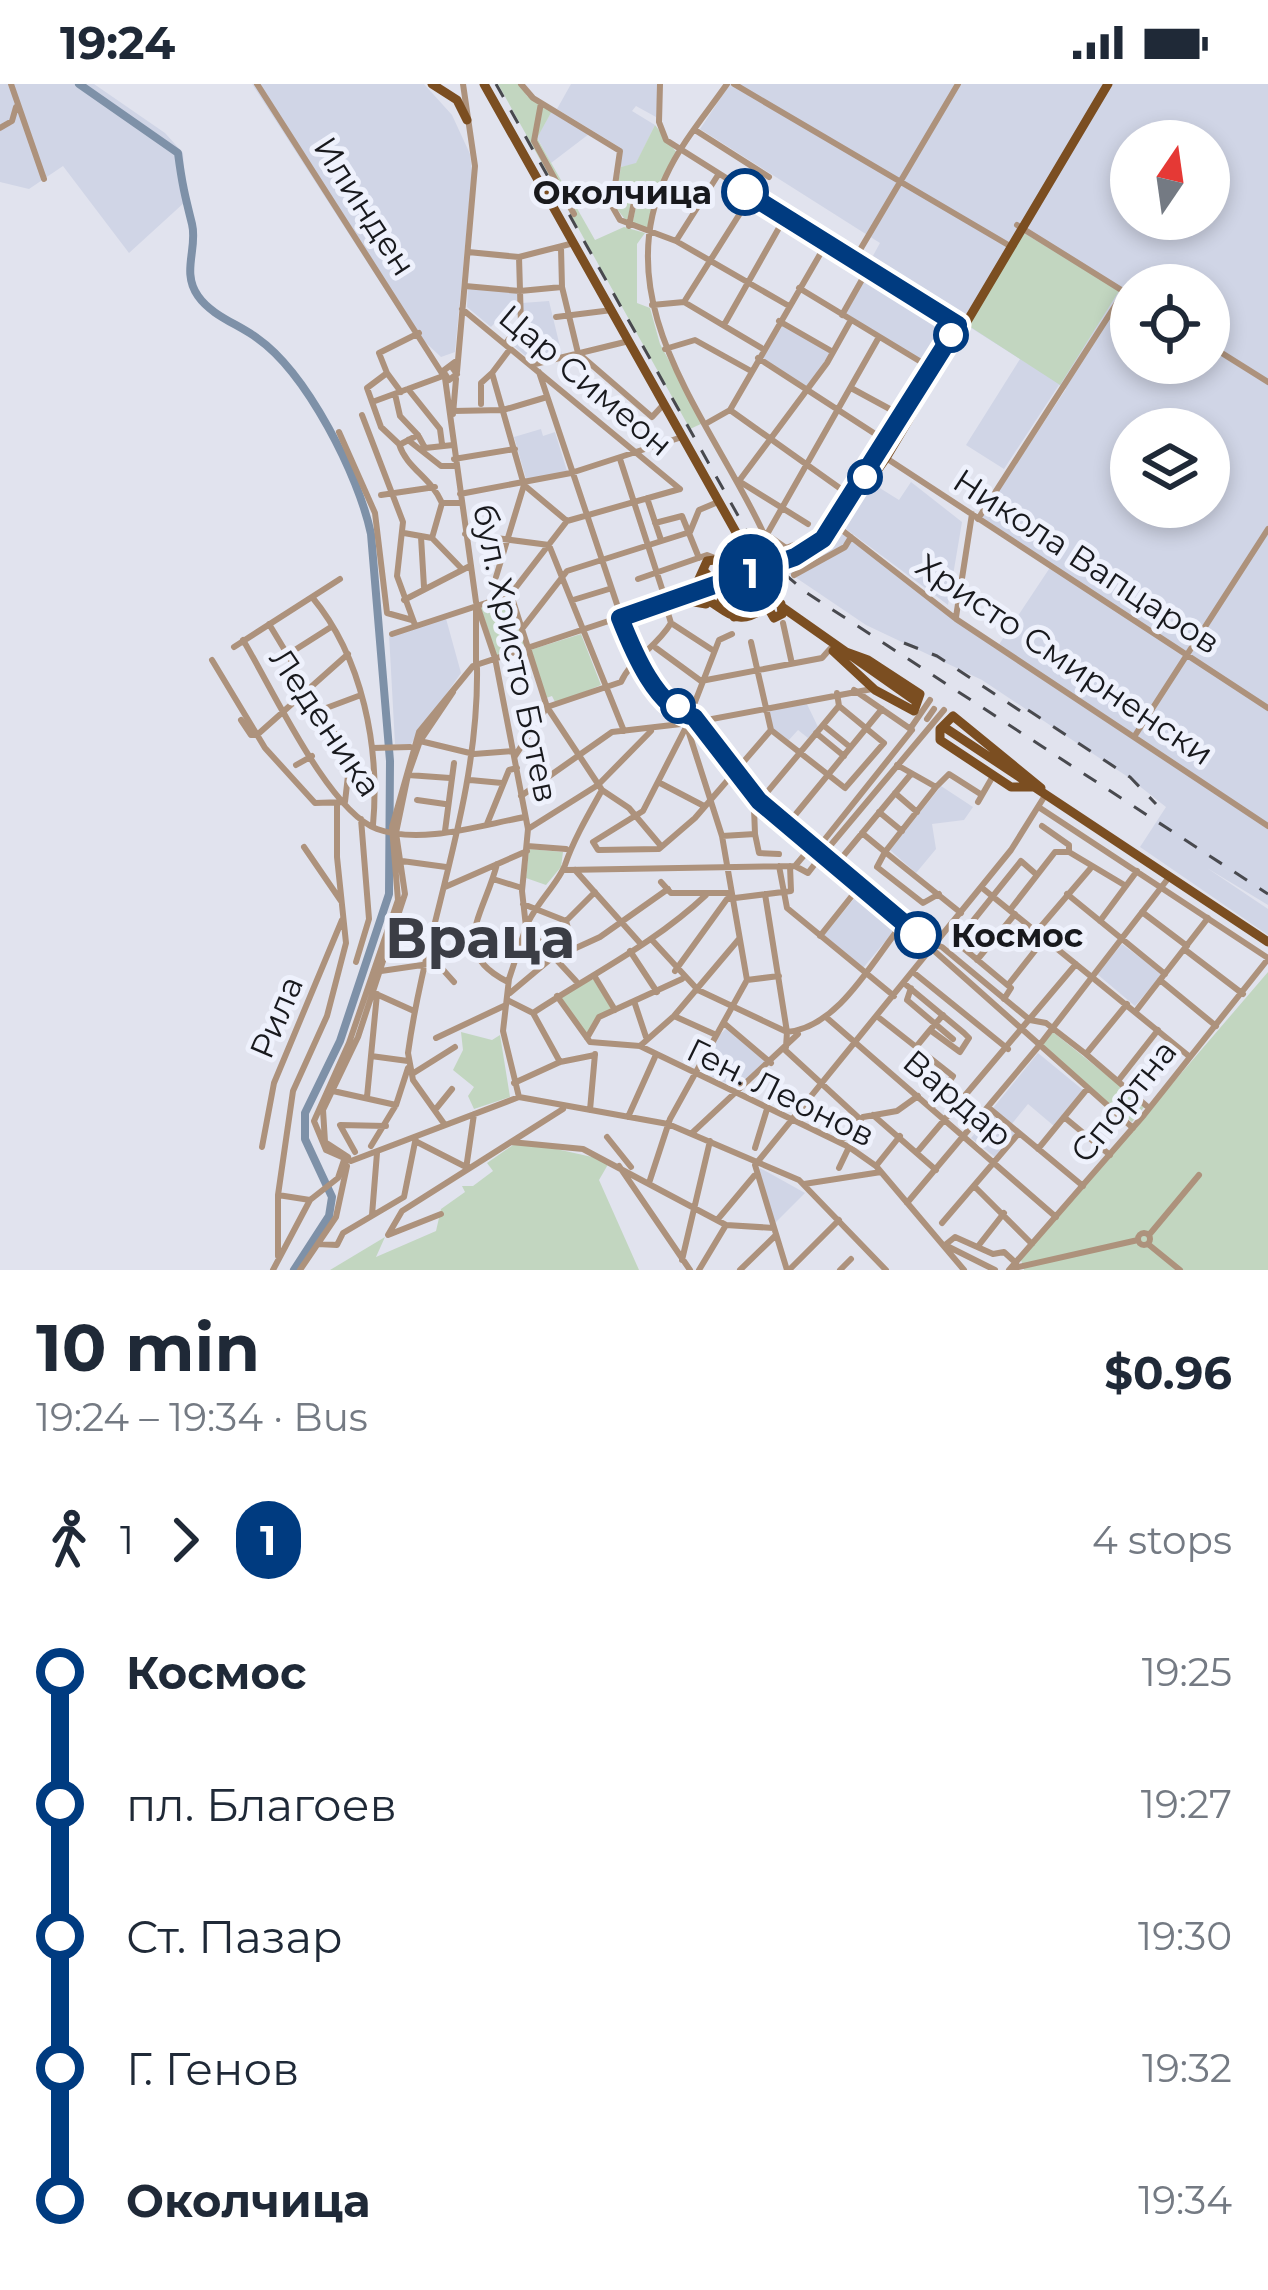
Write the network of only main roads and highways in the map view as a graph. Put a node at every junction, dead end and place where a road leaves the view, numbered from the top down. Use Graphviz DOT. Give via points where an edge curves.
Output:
graph roads {
  1 [pos="453,84"];
  2 [pos="488,84"];
  3 [pos="1105,84"];
  4 [pos="436,86"];
  5 [pos="463,88"];
  6 [pos="467,120"];
  7 [pos="574,242"];
  8 [pos="960,326"];
  9 [pos="883,456"];
  10 [pos="741,541"];
  11 [pos="716,558"];
  12 [pos="755,566"];
  13 [pos="704,571"];
  14 [pos="763,581"];
  15 [pos="726,584"];
  16 [pos="691,596"];
  17 [pos="776,611"];
  18 [pos="756,615"];
  19 [pos="734,617"];
  20 [pos="832,649"];
  21 [pos="930,713"];
  22 [pos="1012,773"];
  23 [pos="1008,785"];
  24 [pos="1040,790"];
  25 [pos="1268,942"];
  1 -- 4 [label="main road"];
  2 -- 7 [label="main road"];
  2 -- 7 [label="main road"];
  3 -- 8 [label="main road"];
  4 -- 5 [label="main road"];
  4 -- 6 [label="main road" via="457,100"];
  7 -- 10 [label="main road"];
  8 -- 9 [label="main road"];
  8 -- 9 [label="main road"];
  9 -- 15 [label="main road" via="818,543"];
  9 -- 15 [label="main road" via="838,527 802,558"];
  10 -- 11 [label="main road" via="740,555"];
  10 -- 12 [label="main road"];
  11 -- 12 [label="main road"];
  11 -- 13 [label="main road"];
  12 -- 14 [label="main road, bridge"];
  13 -- 15 [label="main road"];
  13 -- 16 [label="main road"];
  14 -- 17 [label="main road"];
  14 -- 18 [label="main road"];
  15 -- 19 [label="main road" via="721,602"];
  16 -- 17 [label="main road" via="734,621"];
  16 -- 19 [label="main road"];
  17 -- 18 [label="main road"];
  17 -- 20 [label="main road"];
  18 -- 19 [label="main road"];
  20 -- 20 [label="main road" via="868,660 922,699 910,712"];
  20 -- 21 [label="main road"];
  21 -- 22 [label="main road"];
  21 -- 24 [label="main road"];
  22 -- 23 [label="main road" via="1017,784"];
  22 -- 24 [label="main road"];
  23 -- 24 [label="main road"];
  23 -- 24 [label="main road" via="940,740 949,716 1000,749"];
  24 -- 25 [label="main road"];
}
